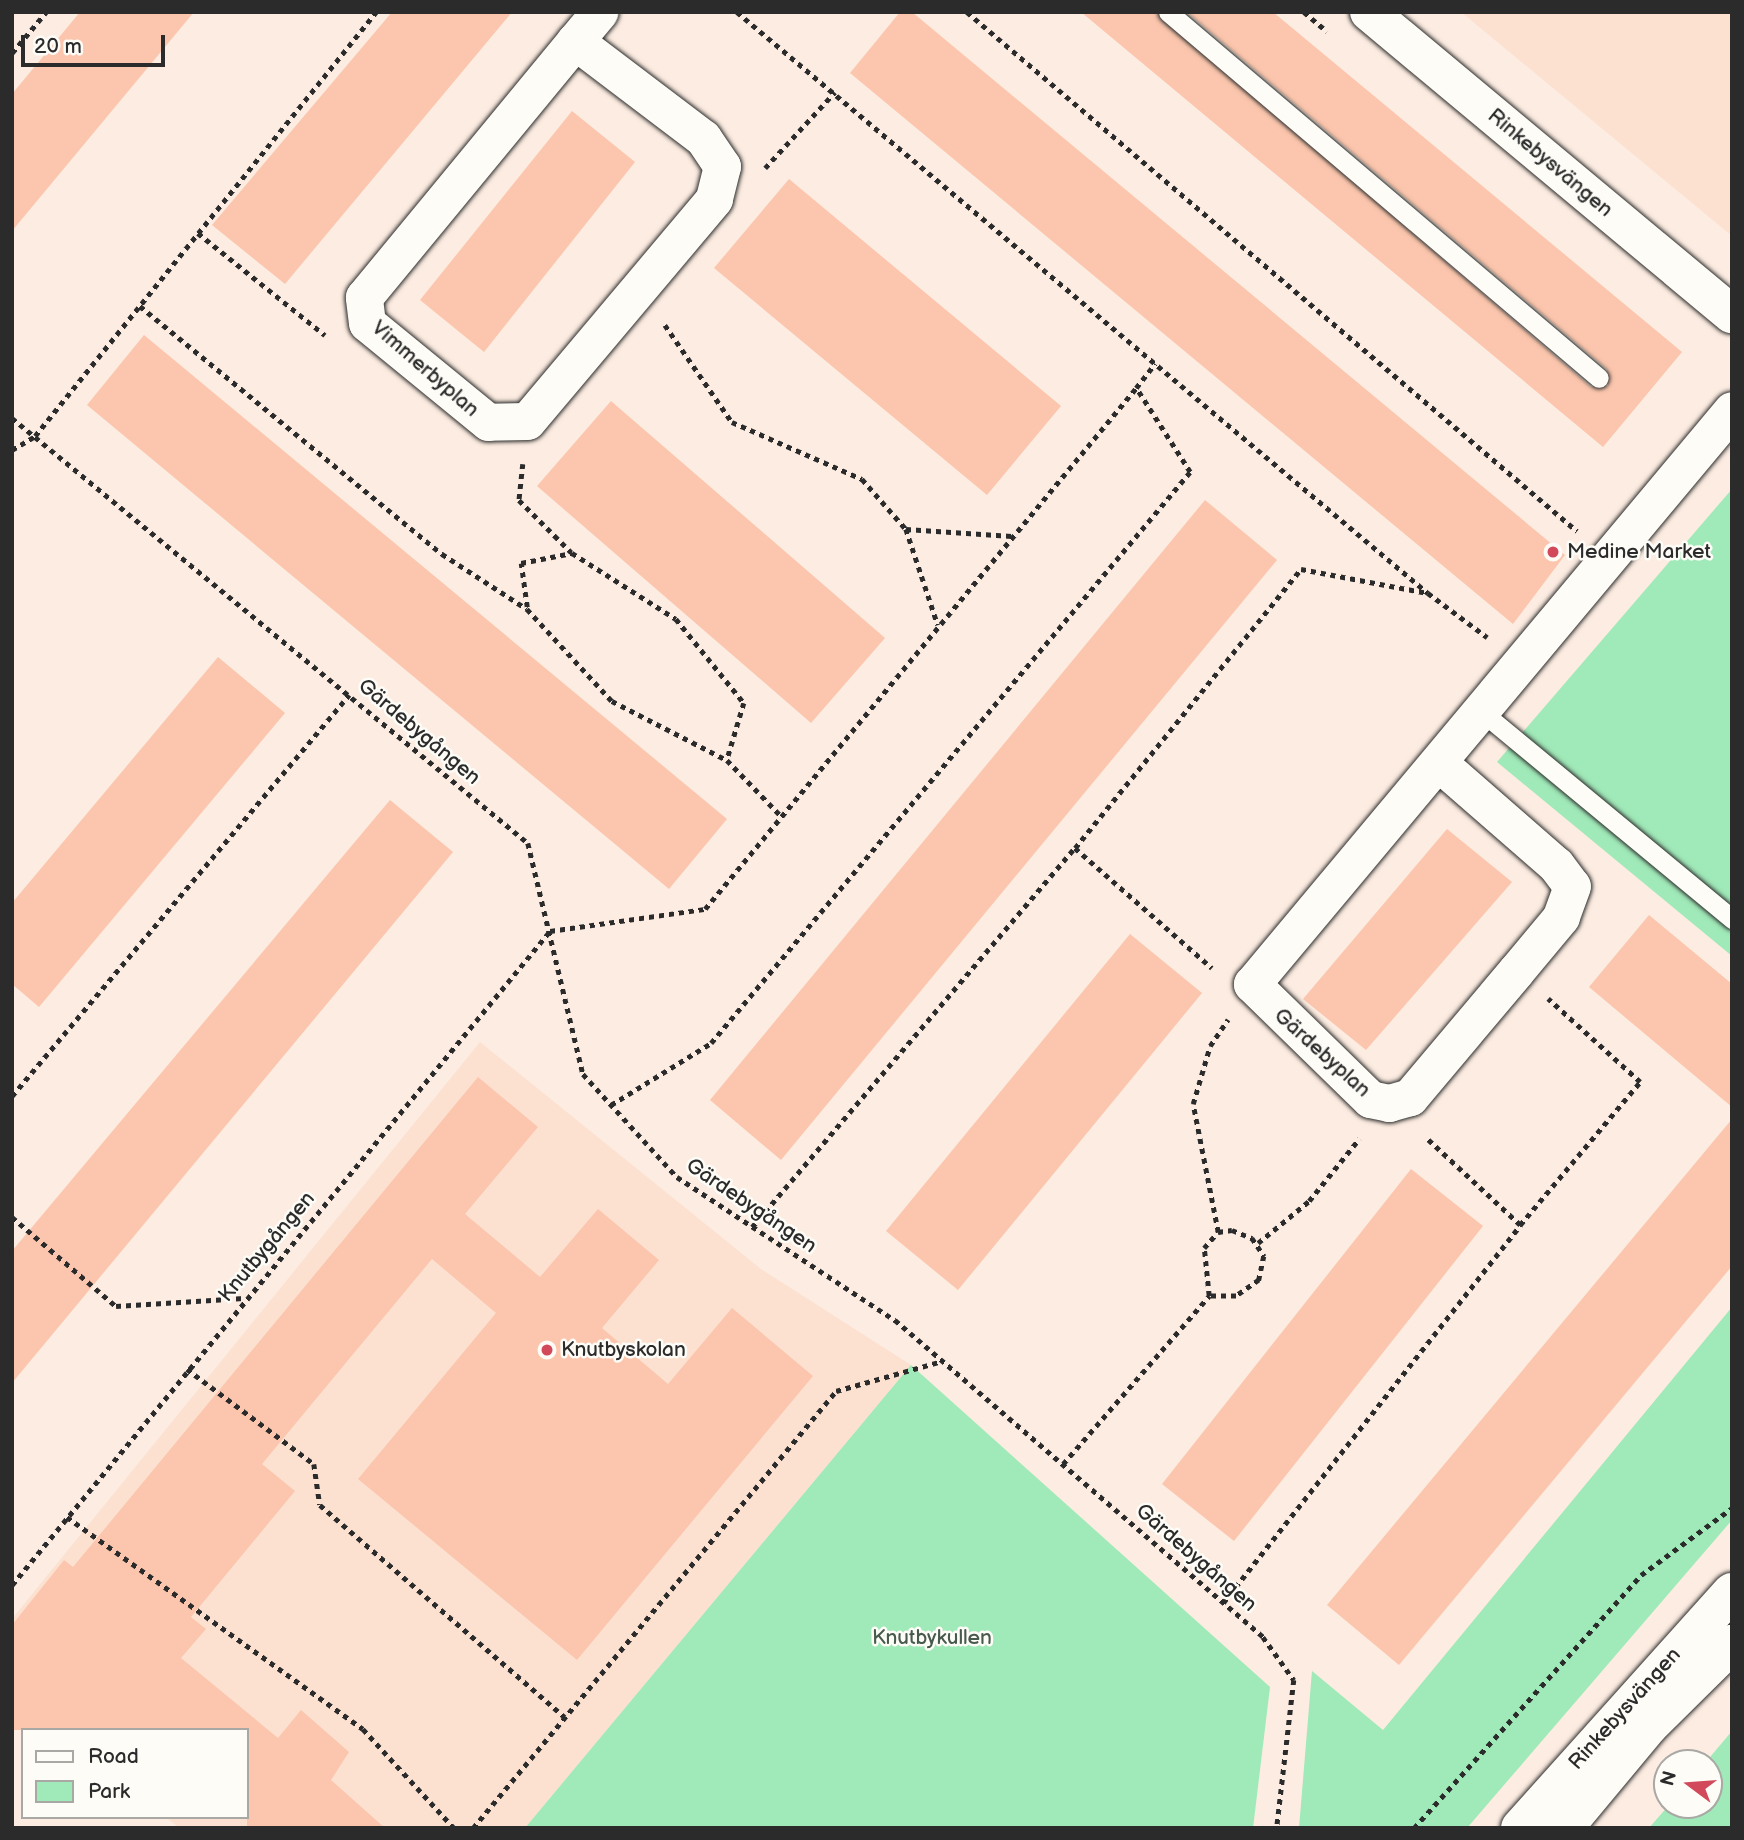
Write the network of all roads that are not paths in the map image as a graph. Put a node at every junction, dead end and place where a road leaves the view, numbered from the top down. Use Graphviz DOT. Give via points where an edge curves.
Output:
graph roads {
  1 [pos="599,12"];
  2 [pos="1168,12"];
  3 [pos="1368,12"];
  4 [pos="575,41"];
  5 [pos="1732,314"];
  6 [pos="1599,377"];
  7 [pos="1732,410"];
  8 [pos="1482,712"];
  9 [pos="1439,763"];
  10 [pos="1732,919"];
  11 [pos="1732,1592"];
  12 [pos="1732,1644"];
  13 [pos="1520,1828"];
  14 [pos="1564,1828"];
  1 -- 4 [label="street, Vimmerbyplan"];
  2 -- 6 [label="lane"];
  3 -- 5 [label="street, Rinkebysvängen"];
  4 -- 4 [label="street, Vimmerbyplan" via="703,138 722,166 714,198 527,421 488,422 467,410 367,323 364,297"];
  7 -- 8 [label="street"];
  8 -- 9 [label="street"];
  8 -- 10 [label="lane"];
  9 -- 9 [label="street, Gärdebyplan" via="1556,865 1572,886 1561,917 1410,1097 1389,1103 1370,1098 1252,984"];
  11 -- 13 [label="street, Rinkebysvängen"];
  12 -- 14 [label="street, Rinkebysvängen" via="1649,1726"];
}
